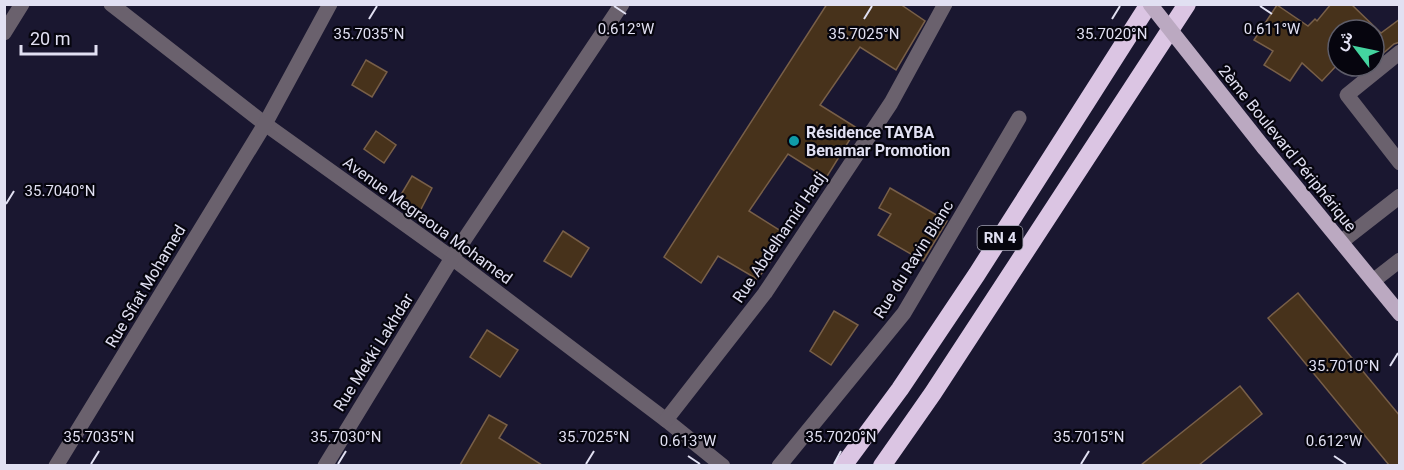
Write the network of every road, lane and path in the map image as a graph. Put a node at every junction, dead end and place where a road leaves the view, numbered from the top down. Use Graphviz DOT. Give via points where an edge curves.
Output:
graph roads {
  1 [pos="22,4"];
  2 [pos="111,4"];
  3 [pos="330,4"];
  4 [pos="622,4"];
  5 [pos="945,4"];
  6 [pos="1149,4"];
  7 [pos="1187,4"];
  8 [pos="4,33"];
  9 [pos="1400,52"];
  10 [pos="1019,118"];
  11 [pos="265,124"];
  12 [pos="1400,163"];
  13 [pos="1400,196"];
  14 [pos="1341,242"];
  15 [pos="452,258"];
  16 [pos="1400,260"];
  17 [pos="1373,281"];
  18 [pos="1400,314"];
  19 [pos="666,420"];
  20 [pos="56,465"];
  21 [pos="325,465"];
  22 [pos="723,465"];
  23 [pos="778,465"];
  24 [pos="843,465"];
  25 [pos="882,465"];
  1 -- 8 [label="street"];
  2 -- 11 [label="street, Avenue Megraoua Mohamed"];
  3 -- 11 [label="street, Rue Sfiat Mohamed"];
  4 -- 15 [label="street, Rue Mekki Lakhdar"];
  5 -- 19 [label="street, Rue Abdelhamid Hadj" via="891,104 771,283"];
  6 -- 14 [label="main road, 2ème Boulevard Périphérique, bridge"];
  6 -- 24 [label="highway, RN 4" via="977,274 900,389"];
  7 -- 25 [label="highway, RN 4"];
  9 -- 12 [label="street" via="1347,95"];
  10 -- 23 [label="street, Rue du Ravin Blanc" via="904,313"];
  11 -- 15 [label="street, Avenue Megraoua Mohamed"];
  11 -- 20 [label="street, Rue Sfiat Mohamed"];
  13 -- 14 [label="street"];
  14 -- 17 [label="main road, 2ème Boulevard Périphérique"];
  15 -- 19 [label="street, Avenue Megraoua Mohamed"];
  15 -- 21 [label="street, Rue Mekki Lakhdar"];
  16 -- 17 [label="street"];
  17 -- 18 [label="main road, 2ème Boulevard Périphérique"];
  19 -- 22 [label="street, Avenue Megraoua Mohamed"];
}
